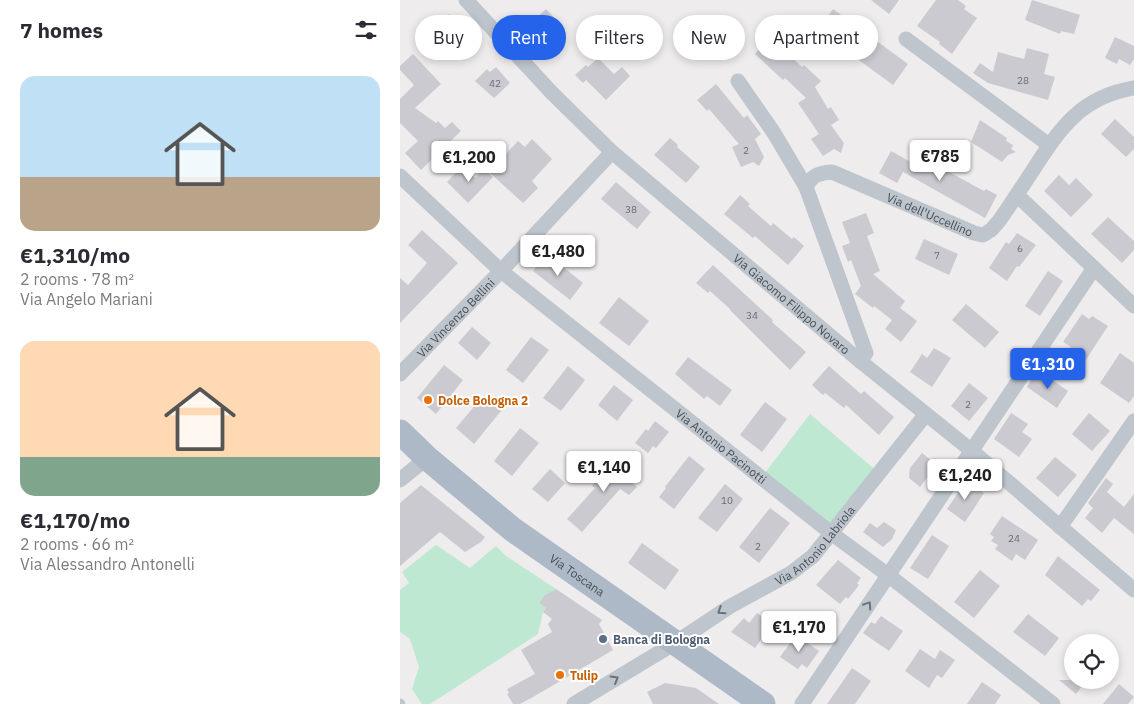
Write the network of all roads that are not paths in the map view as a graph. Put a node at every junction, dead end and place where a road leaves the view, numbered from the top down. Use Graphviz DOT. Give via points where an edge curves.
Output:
graph roads {
  1 [pos="466,0"];
  2 [pos="906,39"];
  3 [pos="738,81"];
  4 [pos="1134,88"];
  5 [pos="1049,145"];
  6 [pos="612,152"];
  7 [pos="400,176"];
  8 [pos="806,187"];
  9 [pos="1017,195"];
  10 [pos="1094,268"];
  11 [pos="501,271"];
  12 [pos="1134,306"];
  13 [pos="860,361"];
  14 [pos="400,374"];
  15 [pos="926,414"];
  16 [pos="1134,420"];
  17 [pos="400,432"];
  18 [pos="972,451"];
  19 [pos="427,458"];
  20 [pos="400,480"];
  21 [pos="1060,527"];
  22 [pos="831,533"];
  23 [pos="888,575"];
  24 [pos="1134,590"];
  25 [pos="675,643"];
  26 [pos="574,704"];
  27 [pos="763,704"];
  28 [pos="802,704"];
  29 [pos="1053,704"];
  1 -- 6 [label="street, Via Giacomo Filippo Novaro"];
  2 -- 5 [label="street"];
  3 -- 8 [label="street"];
  4 -- 5 [label="street, Via dell'Uccellino" via="1102,97 1081,110"];
  5 -- 9 [label="street, Via dell'Uccellino"];
  6 -- 11 [label="street, Via Vincenzo Bellini"];
  6 -- 13 [label="street, Via Giacomo Filippo Novaro"];
  7 -- 11 [label="street, Via Antonio Pacinotti"];
  8 -- 9 [label="street, Via dell'Uccellino" via="810,179 819,173 832,172 983,235 995,226"];
  8 -- 13 [label="street" via="862,339 866,353"];
  9 -- 10 [label="street"];
  10 -- 12 [label="street"];
  10 -- 18 [label="street"];
  11 -- 14 [label="street, Via Vincenzo Bellini"];
  11 -- 22 [label="street, Via Antonio Pacinotti"];
  13 -- 15 [label="street, Via Giacomo Filippo Novaro"];
  15 -- 18 [label="street, Via Giacomo Filippo Novaro"];
  15 -- 22 [label="street, Via Antonio Labriola"];
  16 -- 21 [label="street"];
  17 -- 19 [label="main road, Via Toscana"];
  18 -- 21 [label="street, Via Giacomo Filippo Novaro"];
  18 -- 23 [label="street"];
  19 -- 20 [label="street"];
  19 -- 25 [label="main road, Via Toscana" via="512,529"];
  21 -- 24 [label="street, Via Giacomo Filippo Novaro"];
  22 -- 23 [label="street, Via Antonio Pacinotti"];
  22 -- 25 [label="street, Via Antonio Labriola, one-way" via="813,556 791,573 729,607"];
  28 -- 23 [label="street, one-way"];
  23 -- 29 [label="street, Via Antonio Pacinotti"];
  26 -- 25 [label="street, Via Antonio Labriola, one-way"];
  25 -- 27 [label="main road, Via Toscana"];
}
